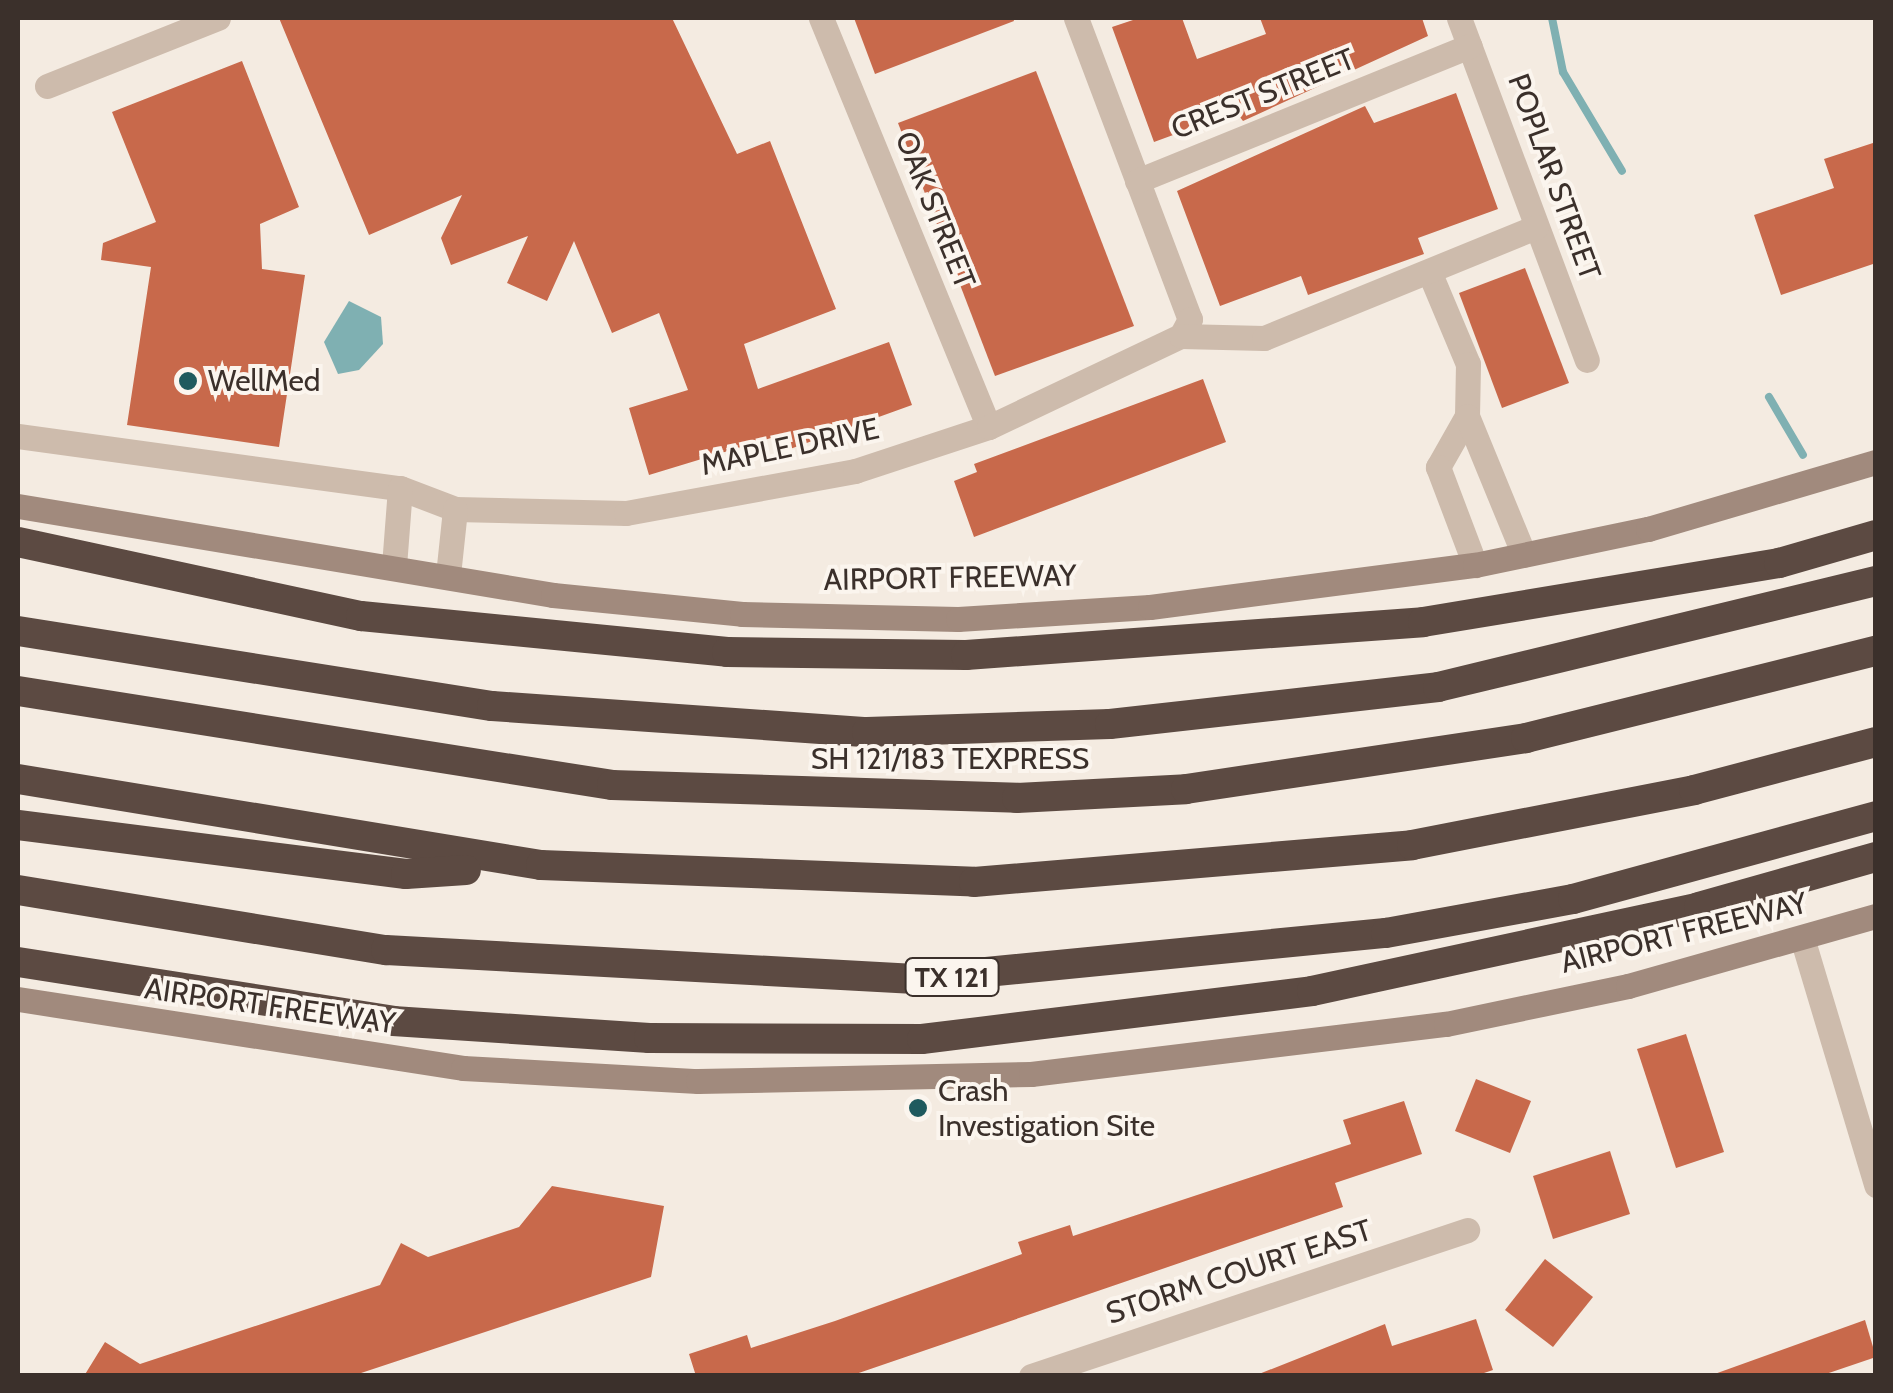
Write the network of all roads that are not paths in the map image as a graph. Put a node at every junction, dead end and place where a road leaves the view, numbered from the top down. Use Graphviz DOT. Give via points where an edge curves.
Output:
graph roads {
  1 [pos="218,18"];
  2 [pos="821,18"];
  3 [pos="1076,18"];
  4 [pos="1458,18"];
  5 [pos="1470,46"];
  6 [pos="47,86"];
  7 [pos="1137,181"];
  8 [pos="1536,227"];
  9 [pos="1431,276"];
  10 [pos="1181,336"];
  11 [pos="1588,360"];
  12 [pos="1467,416"];
  13 [pos="990,427"];
  14 [pos="18,436"];
  15 [pos="1876,462"];
  16 [pos="400,488"];
  17 [pos="18,506"];
  18 [pos="456,510"];
  19 [pos="1876,535"];
  20 [pos="18,542"];
  21 [pos="1524,555"];
  22 [pos="1475,565"];
  23 [pos="394,566"];
  24 [pos="448,575"];
  25 [pos="1876,581"];
  26 [pos="18,609"];
  27 [pos="18,631"];
  28 [pos="62,640"];
  29 [pos="1876,652"];
  30 [pos="18,691"];
  31 [pos="1876,742"];
  32 [pos="18,778"];
  33 [pos="1876,816"];
  34 [pos="18,825"];
  35 [pos="1876,857"];
  36 [pos="542,865"];
  37 [pos="18,890"];
  38 [pos="1876,916"];
  39 [pos="1803,941"];
  40 [pos="18,962"];
  41 [pos="18,1000"];
  42 [pos="1876,1185"];
  43 [pos="1467,1230"];
  44 [pos="1031,1376"];
  1 -- 6 [label="street"];
  2 -- 13 [label="street, OAK STREET"];
  3 -- 7 [label="street"];
  4 -- 5 [label="street, POPLAR STREET"];
  5 -- 7 [label="street, CREST STREET"];
  5 -- 8 [label="street, POPLAR STREET"];
  7 -- 10 [label="street" via="1190,319"];
  8 -- 9 [label="street, MAPLE DRIVE"];
  8 -- 11 [label="street, POPLAR STREET"];
  9 -- 10 [label="street, MAPLE DRIVE" via="1264,338"];
  9 -- 12 [label="street" via="1468,364"];
  10 -- 13 [label="street, MAPLE DRIVE"];
  12 -- 21 [label="street"];
  12 -- 22 [label="street" via="1438,467"];
  13 -- 18 [label="street, MAPLE DRIVE" via="856,471 626,513"];
  14 -- 16 [label="street, MAPLE DRIVE"];
  15 -- 21 [label="main road, AIRPORT FREEWAY" via="1648,529"];
  16 -- 18 [label="street, MAPLE DRIVE"];
  16 -- 23 [label="street"];
  17 -- 23 [label="main road, AIRPORT FREEWAY"];
  18 -- 24 [label="street"];
  19 -- 20 [label="highway" via="1779,563 1423,622 966,656 727,652 361,616"];
  21 -- 22 [label="main road, AIRPORT FREEWAY"];
  22 -- 24 [label="main road, AIRPORT FREEWAY" via="1168,605 958,619 742,614"];
  23 -- 24 [label="main road, AIRPORT FREEWAY"];
  25 -- 28 [label="highway" via="1438,687 1054,726 673,724"];
  26 -- 28 [label="highway"];
  27 -- 28 [label="highway"];
  29 -- 30 [label="highway, SH 121/183 TEXPRESS" via="1526,738 1186,789 1017,798 612,785"];
  31 -- 36 [label="highway" via="1550,822 1266,864 974,882"];
  32 -- 36 [label="highway"];
  33 -- 37 [label="highway, AIRPORT FREEWAY / TX 121" via="1574,899 1386,933 915,979 386,950"];
  34 -- 36 [label="highway" via="406,874"];
  35 -- 40 [label="highway" via="1699,907 1312,991 922,1039 667,1039 393,1021"];
  38 -- 39 [label="main road, AIRPORT FREEWAY"];
  39 -- 41 [label="main road, AIRPORT FREEWAY" via="1446,1024 1032,1074 698,1081 463,1068"];
  39 -- 42 [label="street"];
  43 -- 44 [label="street, STORM COURT EAST"];
}
